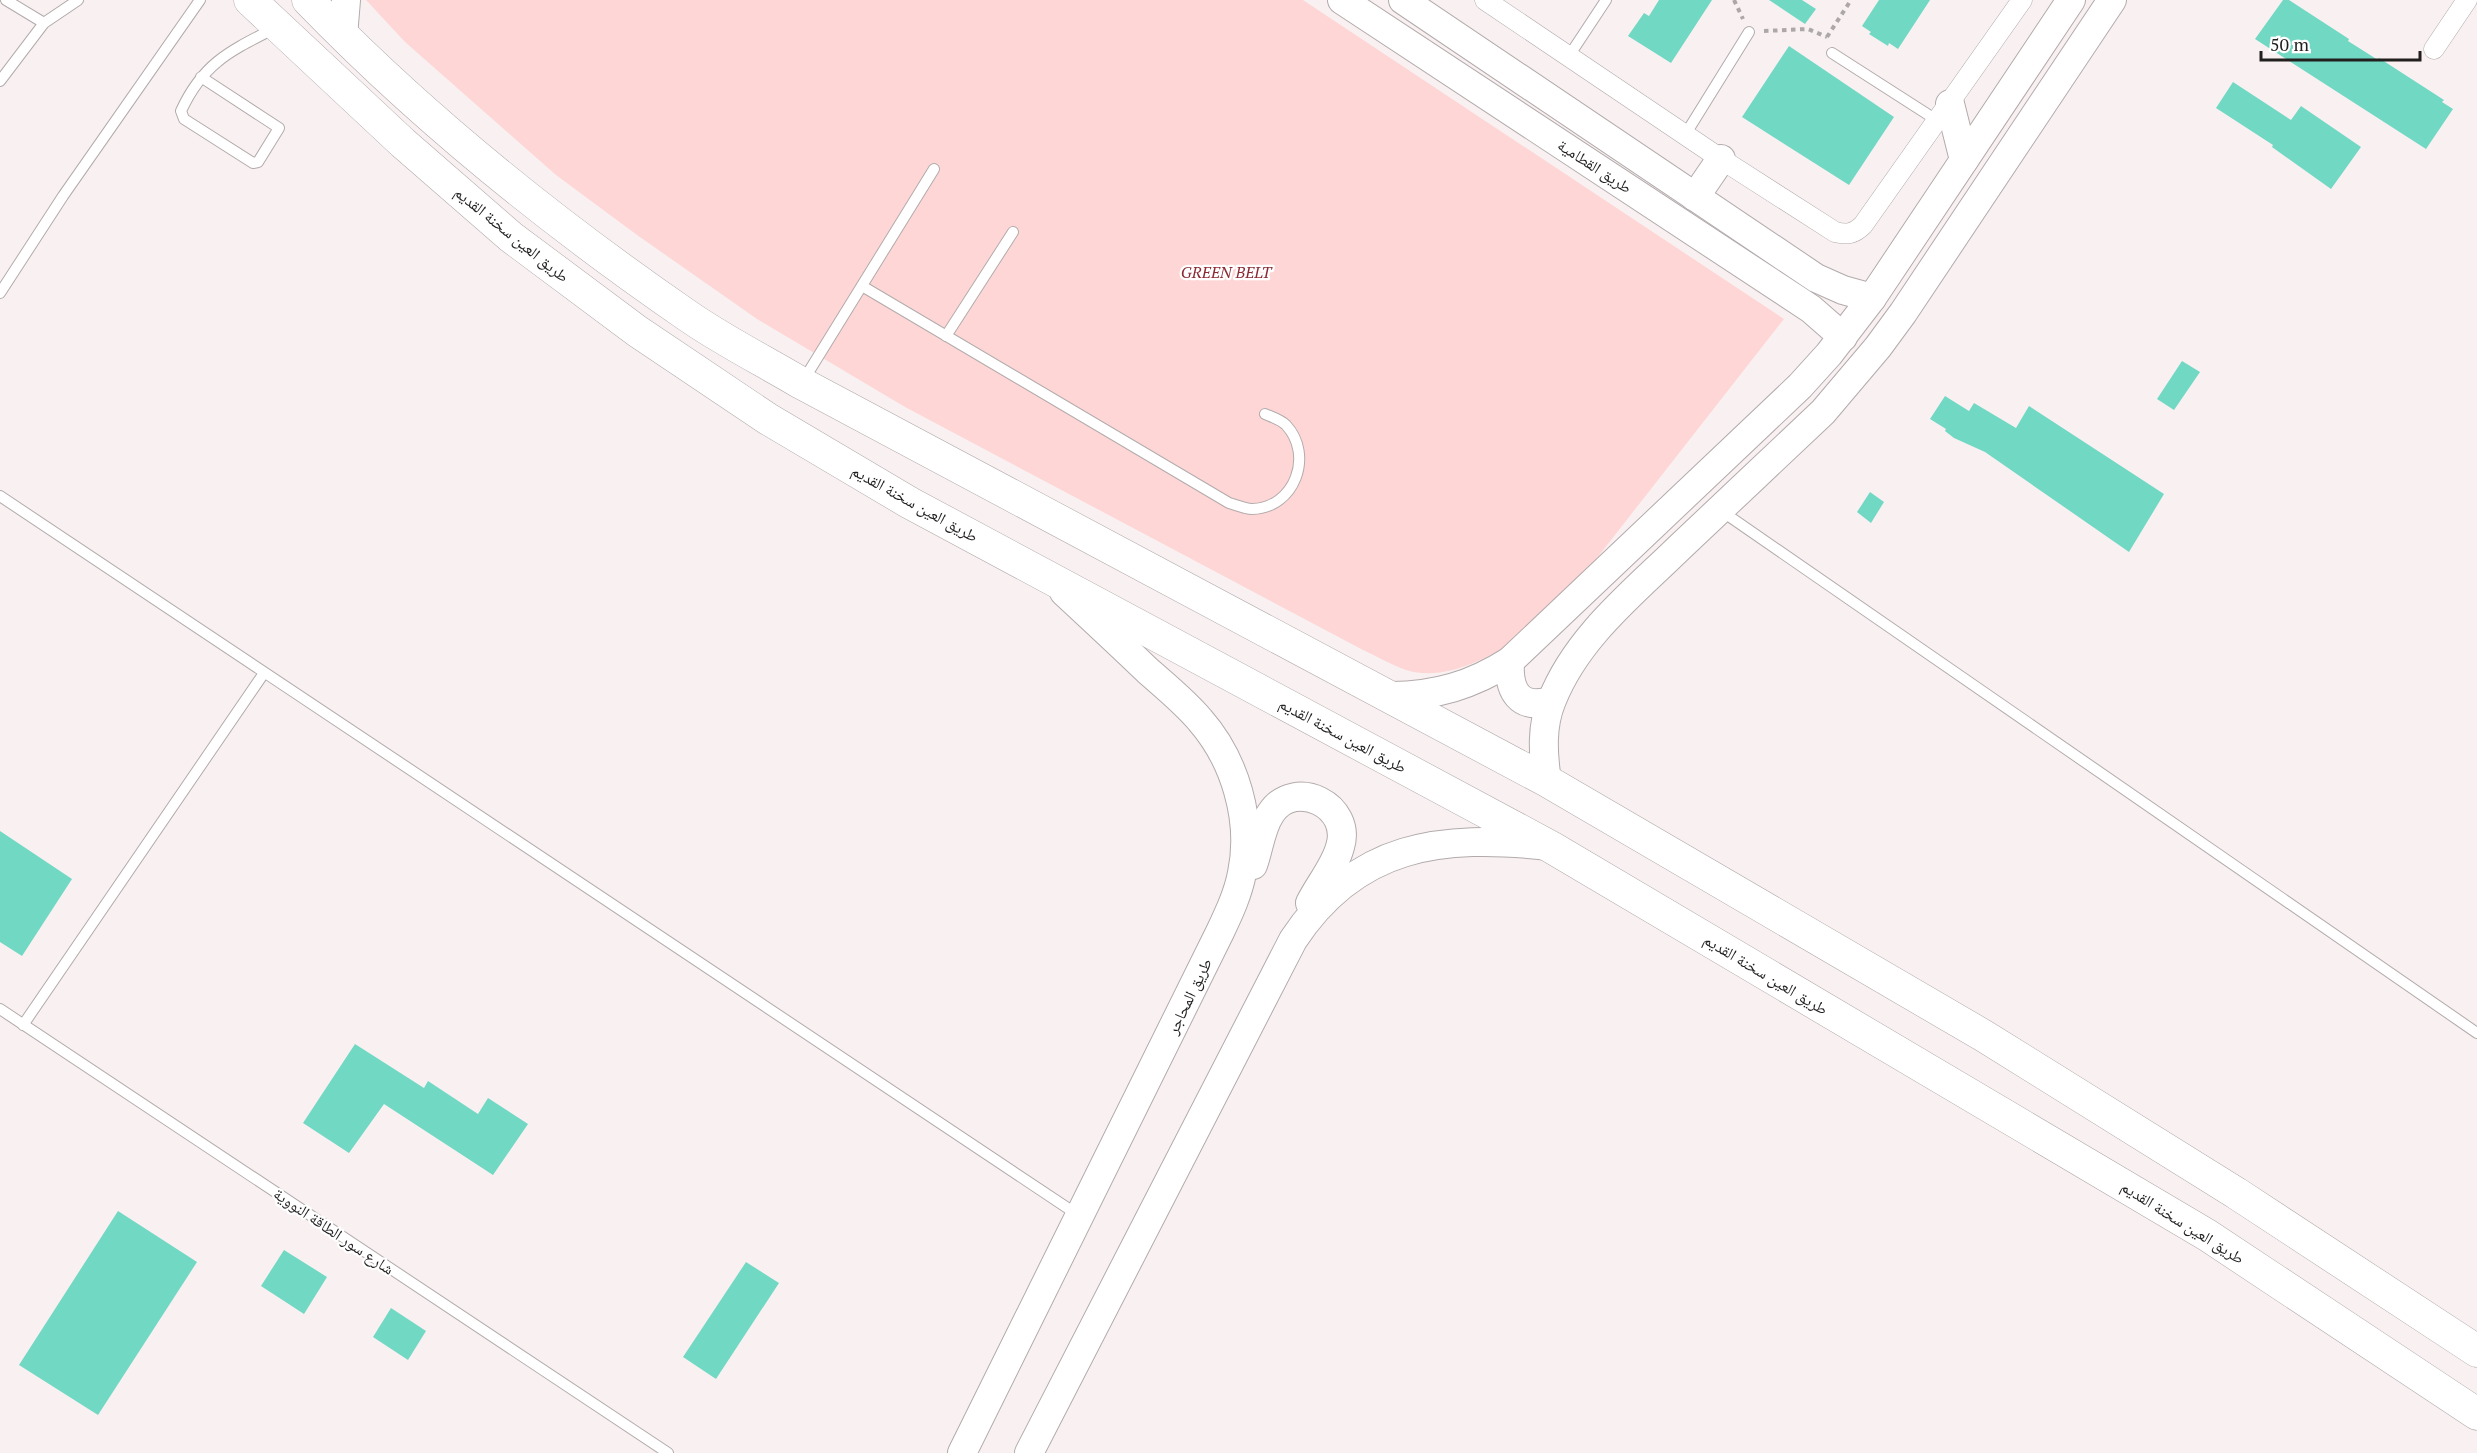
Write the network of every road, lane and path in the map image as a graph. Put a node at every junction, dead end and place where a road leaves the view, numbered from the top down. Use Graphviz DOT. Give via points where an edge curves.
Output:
graph roads {
  1 [pos="6,0"];
  2 [pos="78,0"];
  3 [pos="200,0"];
  4 [pos="250,0"];
  5 [pos="308,0"];
  6 [pos="346,0"];
  7 [pos="1342,0"];
  8 [pos="1403,0"];
  9 [pos="1485,0"];
  10 [pos="1606,0"];
  11 [pos="1734,0"];
  12 [pos="1851,0"];
  13 [pos="2022,0"];
  14 [pos="2072,0"];
  15 [pos="2112,0"];
  16 [pos="2467,0"];
  17 [pos="44,23"];
  18 [pos="278,26"];
  19 [pos="1749,32"];
  20 [pos="343,36"];
  21 [pos="1827,37"];
  22 [pos="2433,49"];
  23 [pos="1832,52"];
  24 [pos="1569,56"];
  25 [pos="201,77"];
  26 [pos="0,81"];
  27 [pos="1944,113"];
  28 [pos="1685,135"];
  29 [pos="1720,159"];
  30 [pos="1964,160"];
  31 [pos="934,169"];
  32 [pos="1695,197"];
  33 [pos="1013,232"];
  34 [pos="862,286"];
  35 [pos="0,293"];
  36 [pos="1872,298"];
  37 [pos="946,336"];
  38 [pos="1843,337"];
  39 [pos="801,383"];
  40 [pos="1265,414"];
  41 [pos="0,496"];
  42 [pos="1720,509"];
  43 [pos="1045,574"];
  44 [pos="1510,661"];
  45 [pos="264,673"];
  46 [pos="1391,696"];
  47 [pos="1551,701"];
  48 [pos="1546,781"];
  49 [pos="1551,847"];
  50 [pos="1234,903"];
  51 [pos="1293,940"];
  52 [pos="0,1009"];
  53 [pos="23,1025"];
  54 [pos="2477,1033"];
  55 [pos="1080,1216"];
  56 [pos="2477,1351"];
  57 [pos="2477,1414"];
  58 [pos="668,1453"];
  59 [pos="962,1453"];
  60 [pos="1029,1453"];
  1 -- 17 [label="lane"];
  2 -- 17 [label="lane"];
  3 -- 35 [label="lane"];
  4 -- 18 [label="main road, طريق العين سخنة القديم"];
  5 -- 20 [label="main road"];
  6 -- 20 [label="street"];
  7 -- 38 [label="street, طريق القطامية" via="1805,304"];
  8 -- 32 [label="street, طريق القطامية"];
  9 -- 24 [label="street"];
  10 -- 24 [label="lane"];
  11 -- 19 [label="path"];
  12 -- 21 [label="path"];
  13 -- 27 [label="street"];
  14 -- 30 [label="street"];
  15 -- 42 [label="street" via="1878,347 1823,412"];
  16 -- 22 [label="street"];
  17 -- 26 [label="lane"];
  18 -- 25 [label="lane" via="227,52"];
  18 -- 43 [label="main road, طريق العين سخنة القديم" via="511,237 637,331 778,425 910,503"];
  19 -- 21 [label="path" via="1808,29"];
  19 -- 28 [label="lane"];
  20 -- 39 [label="main road" via="447,130 567,228 689,317"];
  21 -- 23 [label="path"];
  23 -- 27 [label="lane"];
  24 -- 28 [label="street"];
  25 -- 25 [label="lane" via="181,115 253,164 258,162 279,128"];
  27 -- 29 [label="street" via="1863,225 1845,235"];
  27 -- 30 [label="street"];
  28 -- 29 [label="street"];
  29 -- 32 [label="street"];
  30 -- 36 [label="street"];
  31 -- 34 [label="lane"];
  32 -- 36 [label="street, طريق القطامية" via="1816,278"];
  33 -- 37 [label="lane"];
  34 -- 37 [label="lane"];
  34 -- 39 [label="lane"];
  36 -- 38 [label="street"];
  37 -- 40 [label="lane" via="1229,503 1252,509 1283,496 1292,488 1300,467 1298,444 1285,425"];
  38 -- 44 [label="street" via="1800,386"];
  39 -- 46 [label="main road"];
  41 -- 45 [label="lane"];
  42 -- 47 [label="street" via="1594,633"];
  42 -- 54 [label="lane"];
  43 -- 49 [label="main road, طريق العين سخنة القديم"];
  43 -- 50 [label="street, طريق المحاجر" via="1200,720 1219,746 1242,807 1243,872"];
  44 -- 46 [label="street" via="1466,685 1441,692"];
  44 -- 47 [label="street" via="1509,676 1518,697 1540,704"];
  45 -- 53 [label="lane"];
  45 -- 55 [label="lane"];
  46 -- 48 [label="main road"];
  47 -- 48 [label="street" via="1544,736"];
  48 -- 56 [label="main road" via="1984,1036 2236,1193"];
  49 -- 51 [label="street" via="1498,842 1446,844 1394,854 1336,889"];
  49 -- 57 [label="main road, طريق العين سخنة القديم" via="2207,1235"];
  50 -- 51 [label="street" via="1253,865 1271,812 1294,797 1322,801 1339,820 1341,846"];
  50 -- 55 [label="street, طريق المحاجر"];
  51 -- 60 [label="street"];
  52 -- 53 [label="lane, شارع سور الطاقة النووية"];
  53 -- 58 [label="lane, شارع سور الطاقة النووية"];
  55 -- 59 [label="street, طريق المحاجر"];
}
